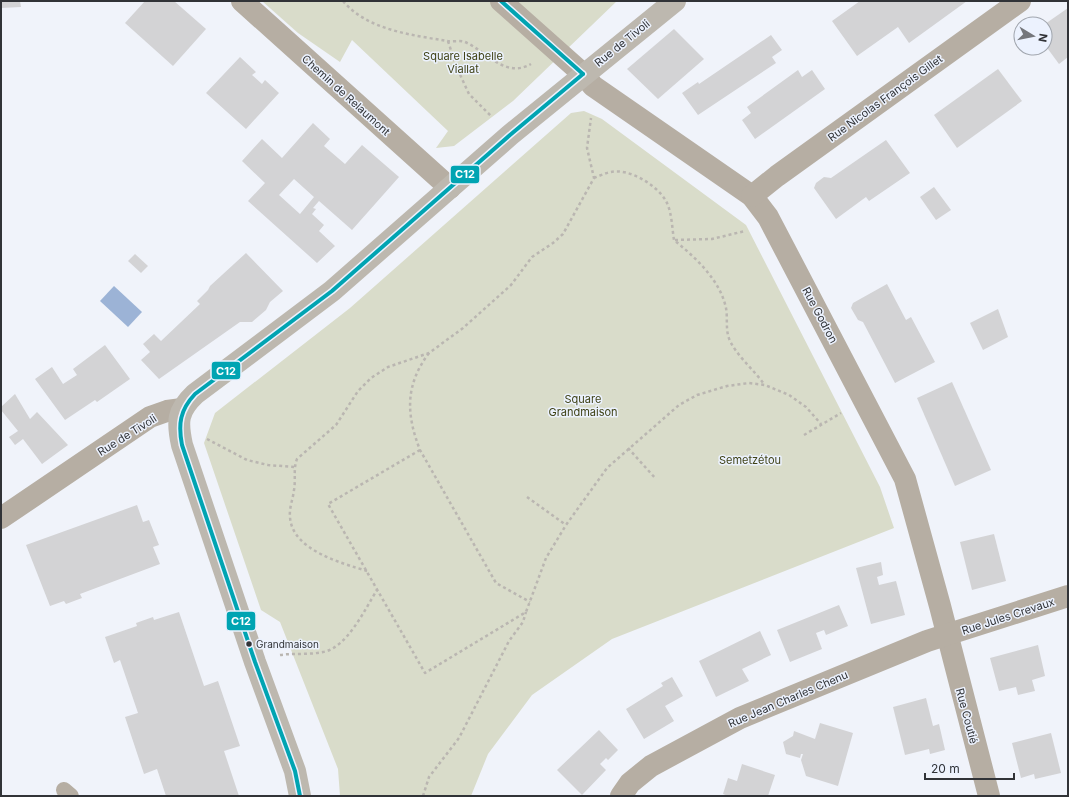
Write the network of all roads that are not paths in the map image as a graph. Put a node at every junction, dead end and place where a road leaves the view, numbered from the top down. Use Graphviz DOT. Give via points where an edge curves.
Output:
graph roads {
  1 [pos="242,1"];
  2 [pos="501,1"];
  3 [pos="675,1"];
  4 [pos="1020,1"];
  5 [pos="583,74"];
  6 [pos="450,188"];
  7 [pos="752,196"];
  8 [pos="182,409"];
  9 [pos="1,518"];
  10 [pos="1068,596"];
  11 [pos="947,635"];
  12 [pos="300,796"];
  13 [pos="621,796"];
  14 [pos="988,796"];
  1 -- 6 [label="street, Chemin de Relaumont"];
  2 -- 5 [label="street, Rue Godron"];
  3 -- 5 [label="street, Rue de Tivoli"];
  4 -- 7 [label="street, Rue Nicolas François Gillet" via="776,176"];
  5 -- 6 [label="street, Rue de Tivoli"];
  5 -- 7 [label="street, Rue Godron" via="606,96"];
  6 -- 8 [label="street, Rue de Tivoli" via="332,291 195,394"];
  7 -- 11 [label="street, Rue Godron" via="768,217 905,479"];
  8 -- 9 [label="street, Rue de Tivoli" via="150,417"];
  8 -- 12 [label="street" via="179,421 182,445 255,662 295,771"];
  10 -- 11 [label="street, Rue Jules Crevaux"];
  11 -- 13 [label="street, Rue Jean Charles Chenu" via="740,718 651,766 630,783"];
  11 -- 14 [label="street, Rue Coutié"];
}
